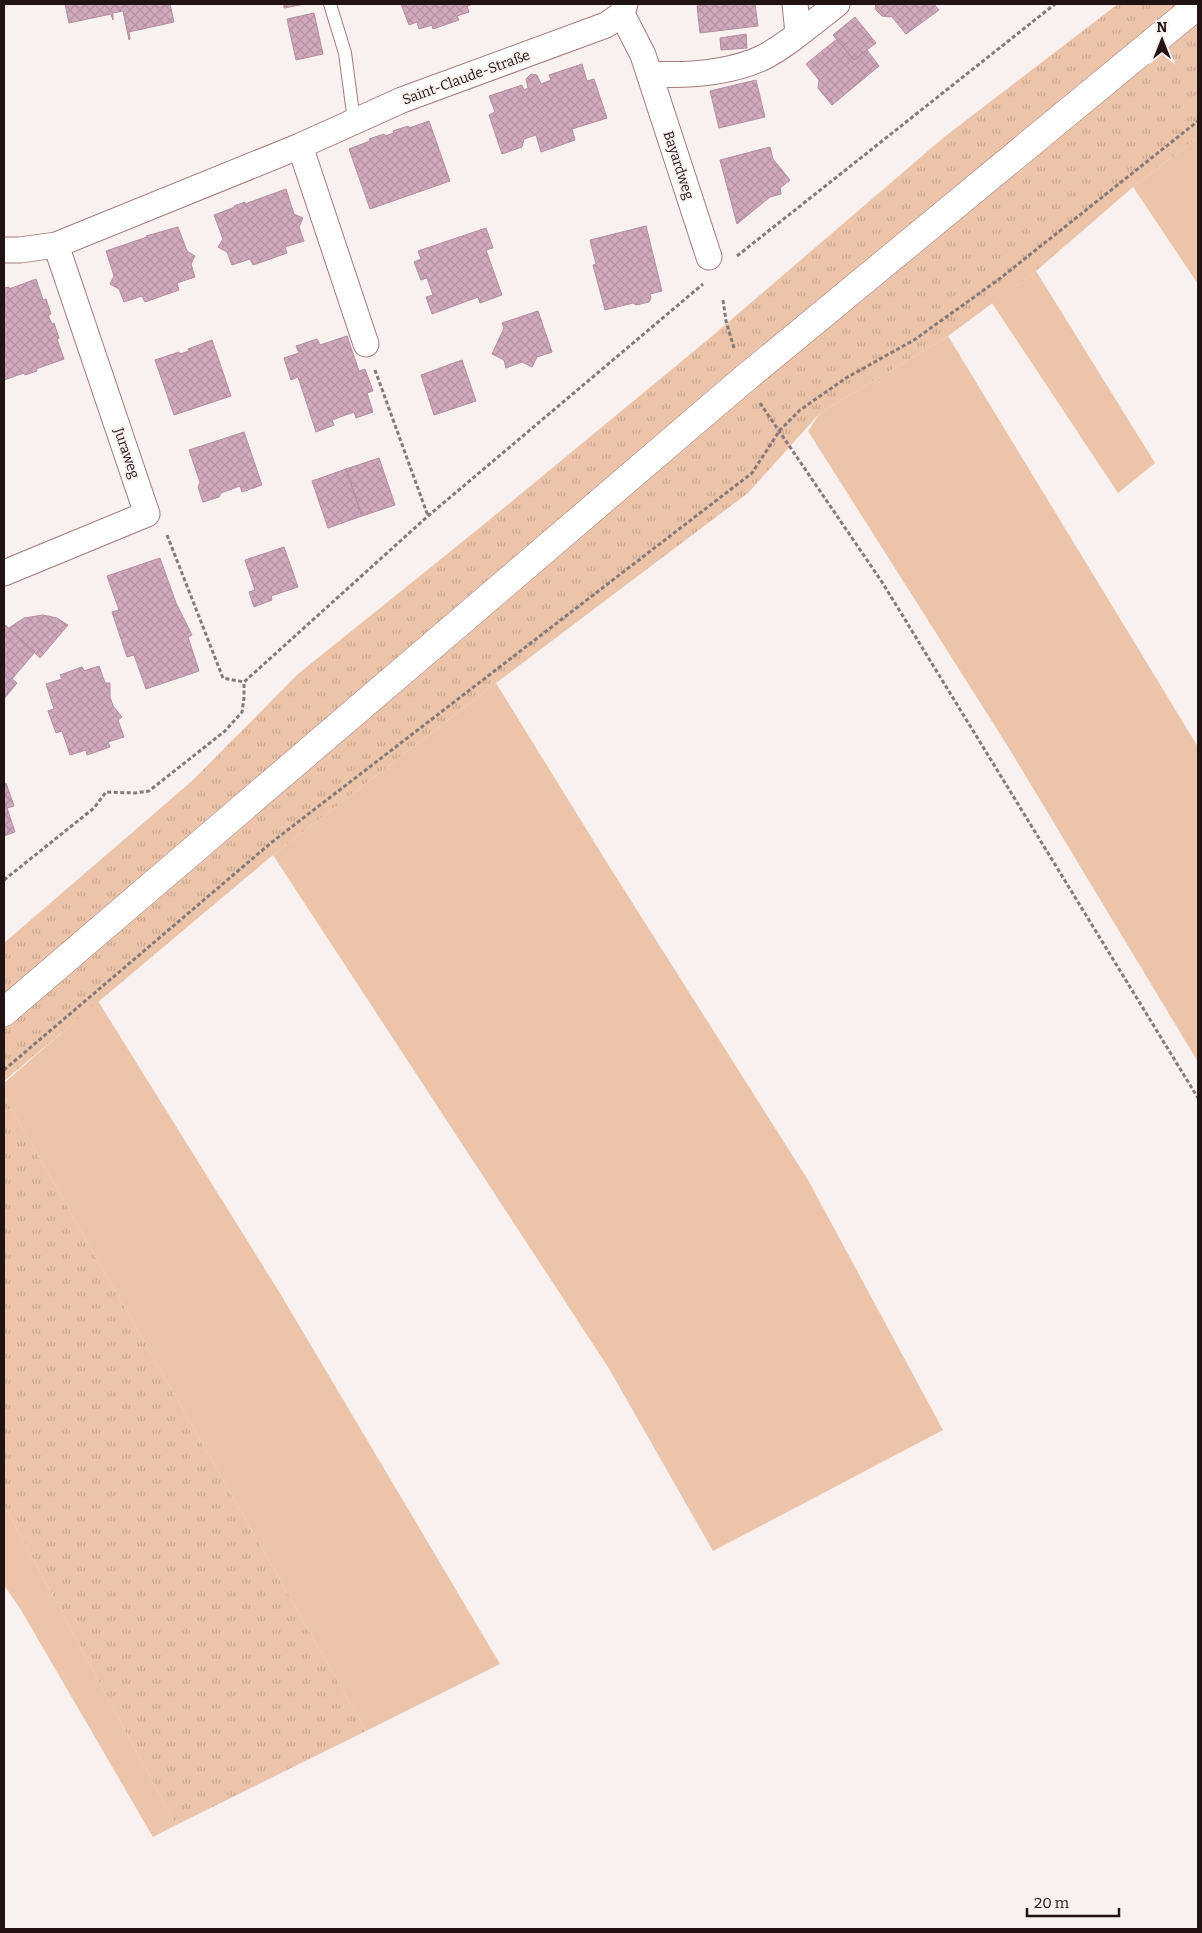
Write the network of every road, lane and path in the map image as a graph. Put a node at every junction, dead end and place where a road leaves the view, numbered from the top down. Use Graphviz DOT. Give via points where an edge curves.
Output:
graph roads {
  1 [pos="330,4"];
  2 [pos="795,4"];
  3 [pos="837,4"];
  4 [pos="1055,4"];
  5 [pos="1198,5"];
  6 [pos="624,9"];
  7 [pos="798,33"];
  8 [pos="649,74"];
  9 [pos="354,121"];
  10 [pos="1198,121"];
  11 [pos="300,146"];
  12 [pos="56,245"];
  13 [pos="4,250"];
  14 [pos="715,266"];
  15 [pos="723,300"];
  16 [pos="366,344"];
  17 [pos="743,380"];
  18 [pos="780,430"];
  19 [pos="147,514"];
  20 [pos="428,516"];
  21 [pos="4,573"];
  22 [pos="244,682"];
  23 [pos="4,880"];
  24 [pos="4,1012"];
  25 [pos="4,1070"];
  26 [pos="1198,1098"];
  1 -- 9 [label="lane" via="345,53"];
  2 -- 7 [label="street"];
  3 -- 7 [label="street"];
  4 -- 14 [label="path"];
  5 -- 17 [label="main road"];
  6 -- 8 [label="street, Bayardweg"];
  6 -- 9 [label="street, Saint-Claude-Straße" via="606,25 402,100"];
  7 -- 8 [label="street" via="762,58 724,70 678,76"];
  8 -- 14 [label="street, Bayardweg"];
  9 -- 11 [label="street, Saint-Claude-Straße"];
  10 -- 18 [label="path" via="998,280 914,340 846,378 800,410"];
  11 -- 12 [label="street, Saint-Claude-Straße"];
  11 -- 16 [label="street"];
  12 -- 13 [label="street, Saint-Claude-Straße"];
  12 -- 19 [label="street, Juraweg"];
  14 -- 20 [label="path"];
  15 -- 17 [label="path"];
  16 -- 20 [label="path"];
  17 -- 18 [label="path"];
  17 -- 24 [label="main road"];
  18 -- 25 [label="path" via="752,473 272,842"];
  18 -- 26 [label="path" via="882,582"];
  19 -- 21 [label="street"];
  19 -- 22 [label="path" via="167,534 223,678"];
  20 -- 22 [label="path"];
  22 -- 23 [label="path" via="242,712 225,731 150,791 106,792 94,808"];
}
